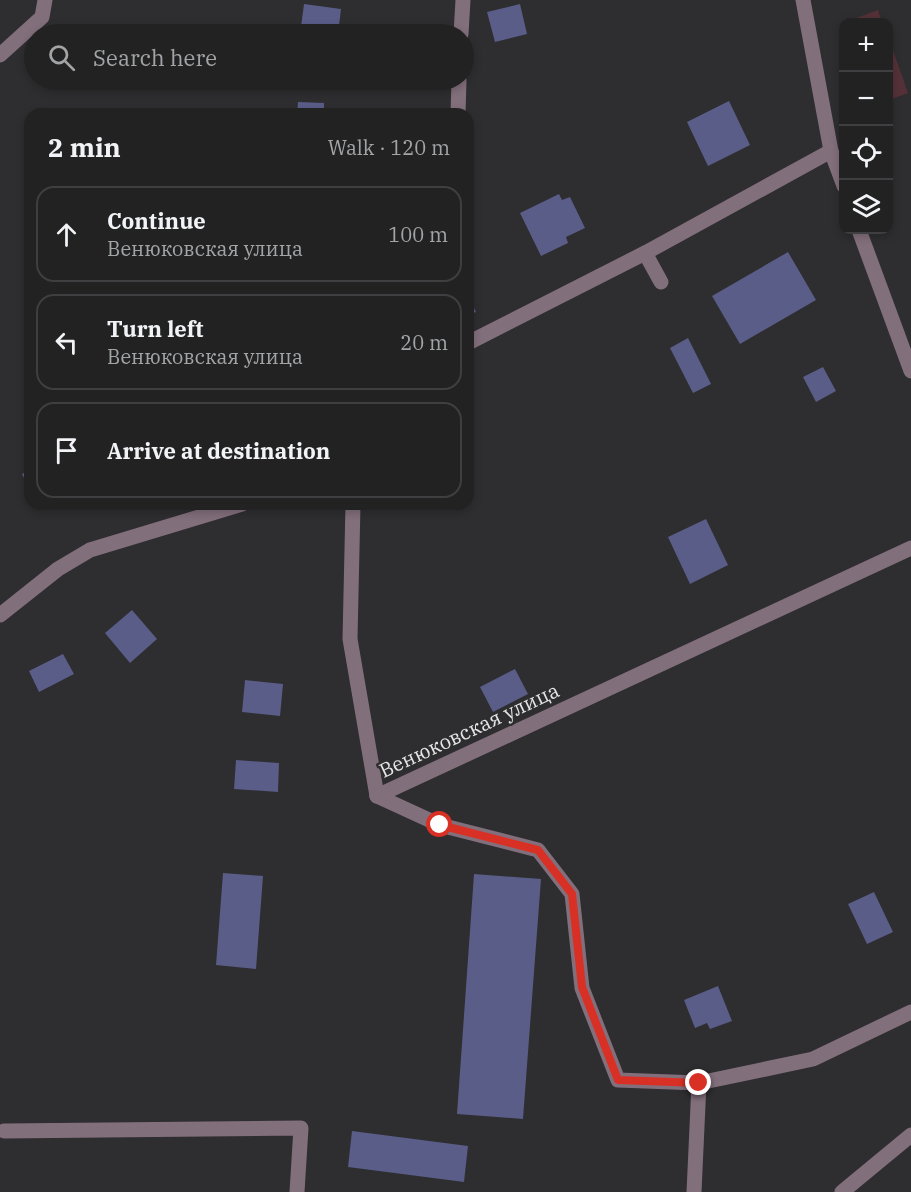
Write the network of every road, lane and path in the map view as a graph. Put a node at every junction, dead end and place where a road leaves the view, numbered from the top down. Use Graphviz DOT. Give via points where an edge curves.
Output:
graph roads {
  1 [pos="45,0"];
  2 [pos="463,0"];
  3 [pos="803,0"];
  4 [pos="34,24"];
  5 [pos="462,24"];
  6 [pos="24,33"];
  7 [pos="0,55"];
  8 [pos="459,90"];
  9 [pos="458,108"];
  10 [pos="831,151"];
  11 [pos="841,180"];
  12 [pos="861,234"];
  13 [pos="645,253"];
  14 [pos="661,282"];
  15 [pos="474,340"];
  16 [pos="911,371"];
  17 [pos="222,510"];
  18 [pos="353,510"];
  19 [pos="911,548"];
  20 [pos="0,615"];
  21 [pos="376,796"];
  22 [pos="911,1012"];
  23 [pos="699,1083"];
  24 [pos="4,1131"];
  25 [pos="911,1135"];
  26 [pos="297,1192"];
  27 [pos="694,1192"];
  28 [pos="842,1192"];
  1 -- 4 [label="street" via="42,17"];
  2 -- 5 [label="street"];
  3 -- 10 [label="street"];
  6 -- 7 [label="street"];
  8 -- 9 [label="street"];
  10 -- 11 [label="street"];
  10 -- 13 [label="street"];
  12 -- 16 [label="street"];
  13 -- 14 [label="street"];
  13 -- 15 [label="street"];
  17 -- 20 [label="street" via="90,550 58,569"];
  18 -- 21 [label="street" via="350,639"];
  19 -- 21 [label="street, Венюковская улица"];
  21 -- 23 [label="street, Венюковская улица" via="440,825 538,850 572,894 582,987 618,1080"];
  22 -- 23 [label="street, Венюковская улица" via="813,1059"];
  23 -- 27 [label="street"];
  24 -- 26 [label="street" via="301,1128"];
  25 -- 28 [label="street"];
}
